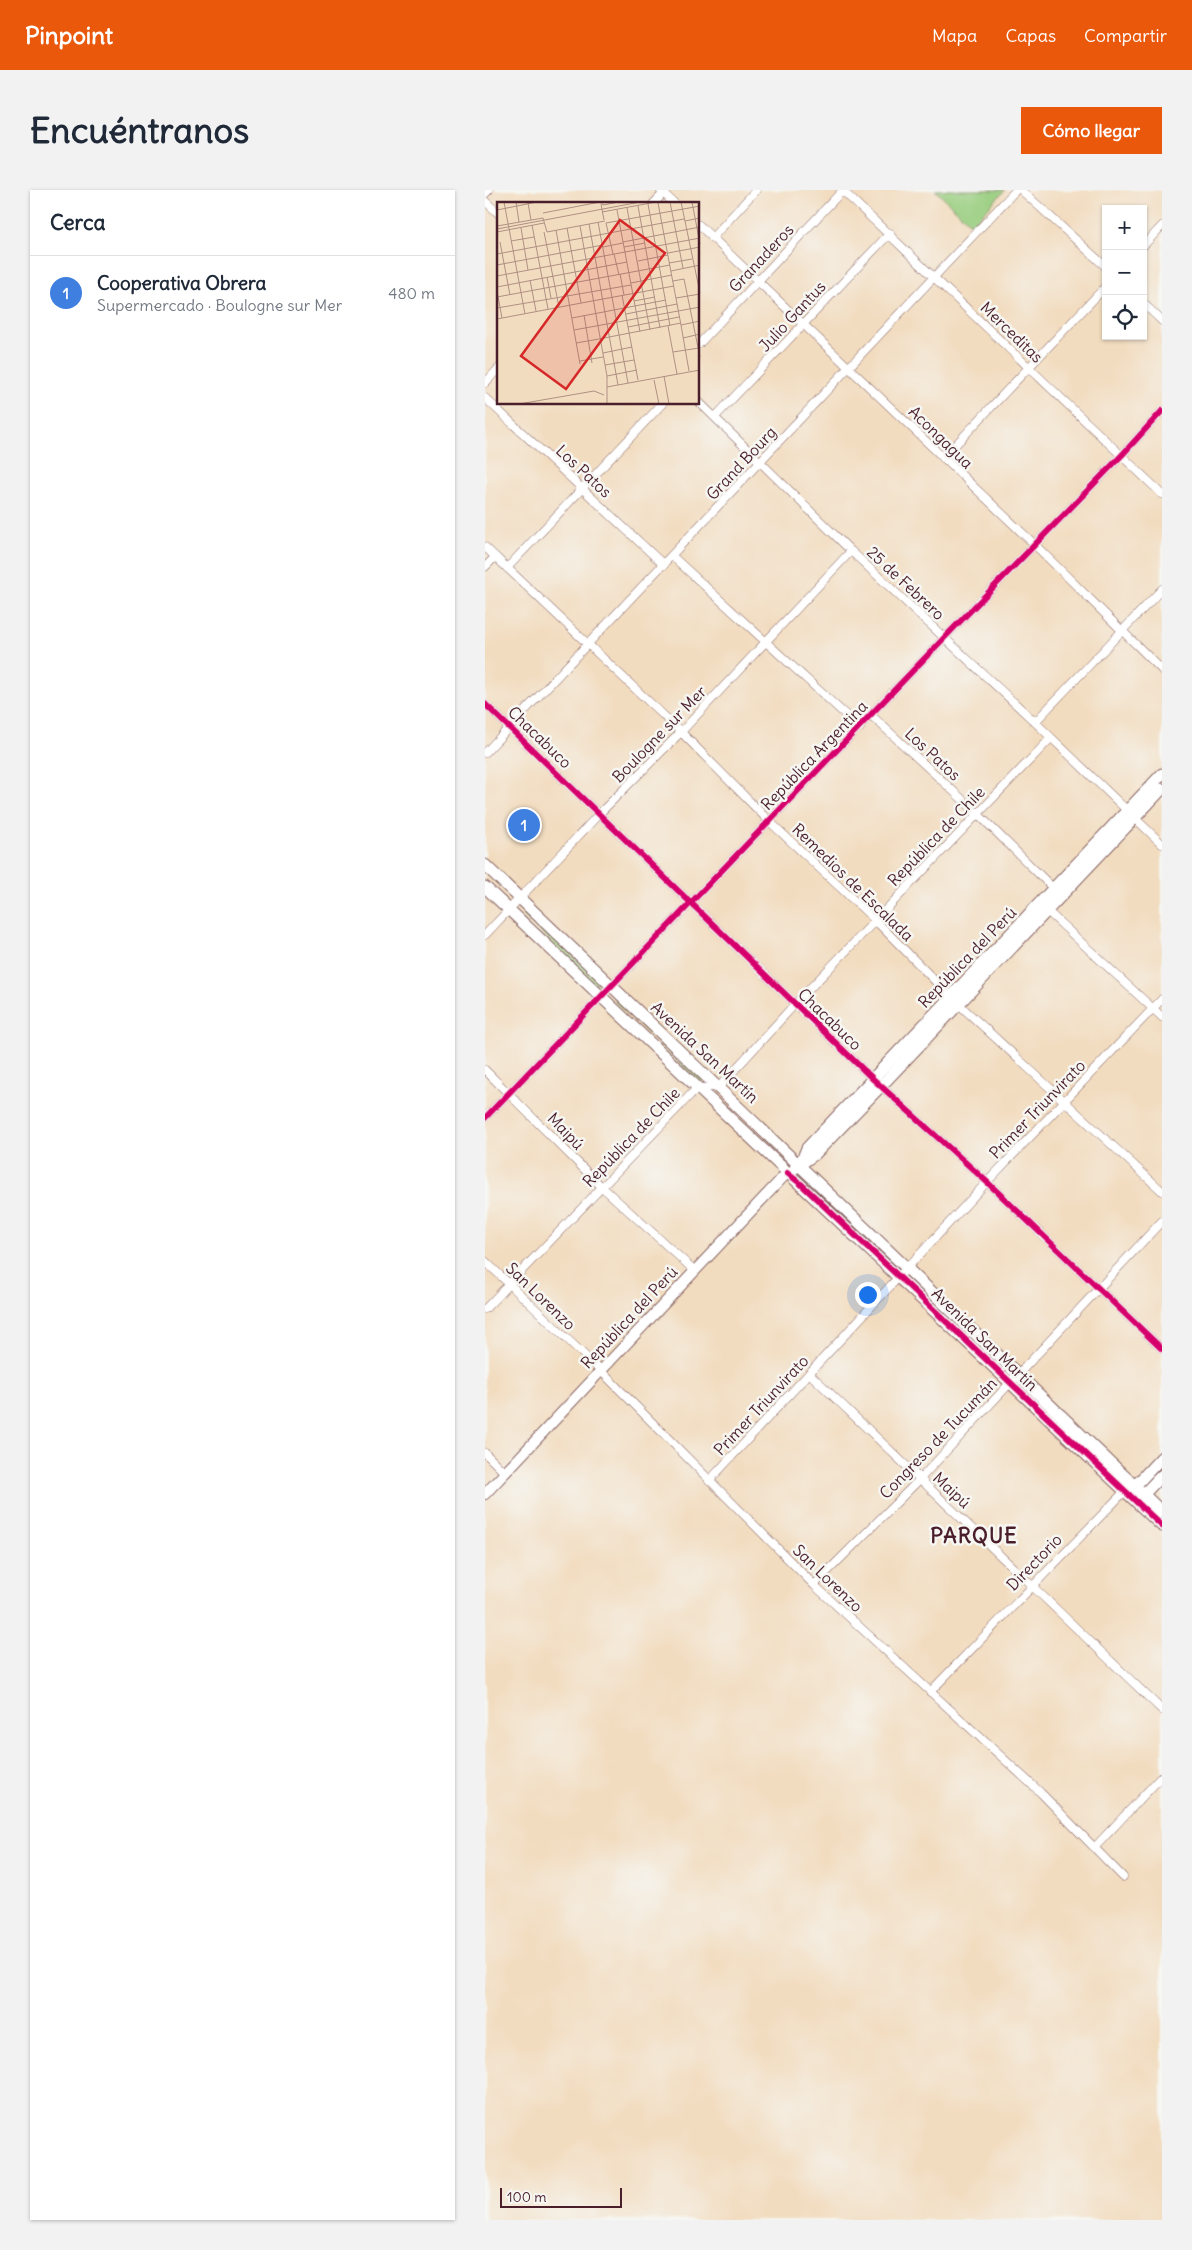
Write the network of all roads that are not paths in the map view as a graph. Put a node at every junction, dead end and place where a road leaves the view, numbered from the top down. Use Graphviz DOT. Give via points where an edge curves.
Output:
graph roads {
  1 [pos="489,190"];
  2 [pos="756,190"];
  3 [pos="843,190"];
  4 [pos="1016,190"];
  5 [pos="1021,190"];
  6 [pos="663,191"];
  7 [pos="485,194"];
  8 [pos="485,201"];
  9 [pos="655,202"];
  10 [pos="673,202"];
  11 [pos="497,212"];
  12 [pos="700,226"];
  13 [pos="1162,226"];
  14 [pos="890,233"];
  15 [pos="713,238"];
  16 [pos="1147,242"];
  17 [pos="1102,263"];
  18 [pos="935,276"];
  19 [pos="759,282"];
  20 [pos="1102,290"];
  21 [pos="1147,307"];
  22 [pos="1162,321"];
  23 [pos="803,324"];
  24 [pos="700,343"];
  25 [pos="1029,367"];
  26 [pos="849,368"];
  27 [pos="497,370"];
  28 [pos="485,383"];
  29 [pos="485,398"];
  30 [pos="700,403"];
  31 [pos="661,405"];
  32 [pos="1162,411"];
  33 [pos="715,417"];
  34 [pos="1122,455"];
  35 [pos="943,458"];
  36 [pos="761,462"];
  37 [pos="582,488"];
  38 [pos="1162,494"];
  39 [pos="1035,545"];
  40 [pos="485,547"];
  41 [pos="851,551"];
  42 [pos="672,556"];
  43 [pos="495,557"];
  44 [pos="664,565"];
  45 [pos="485,567"];
  46 [pos="507,568"];
  47 [pos="1162,588"];
  48 [pos="1121,630"];
  49 [pos="945,637"];
  50 [pos="766,642"];
  51 [pos="589,644"];
  52 [pos="1162,670"];
  53 [pos="485,704"];
  54 [pos="871,716"];
  55 [pos="1035,722"];
  56 [pos="510,727"];
  57 [pos="860,728"];
  58 [pos="681,732"];
  59 [pos="1051,738"];
  60 [pos="485,753"];
  61 [pos="1162,774"];
  62 [pos="1162,789"];
  63 [pos="977,813"];
  64 [pos="599,814"];
  65 [pos="1131,815"];
  66 [pos="769,821"];
  67 [pos="1162,844"];
  68 [pos="485,865"];
  69 [pos="485,887"];
  70 [pos="1058,893"];
  71 [pos="520,898"];
  72 [pos="690,903"];
  73 [pos="1044,908"];
  74 [pos="509,910"];
  75 [pos="875,920"];
  76 [pos="485,935"];
  77 [pos="611,986"];
  78 [pos="601,996"];
  79 [pos="1162,999"];
  80 [pos="955,1000"];
  81 [pos="795,1004"];
  82 [pos="1153,1008"];
  83 [pos="1162,1017"];
  84 [pos="485,1070"];
  85 [pos="877,1082"];
  86 [pos="719,1087"];
  87 [pos="697,1088"];
  88 [pos="509,1092"];
  89 [pos="1064,1100"];
  90 [pos="485,1118"];
  91 [pos="800,1164"];
  92 [pos="787,1173"];
  93 [pos="987,1182"];
  94 [pos="602,1187"];
  95 [pos="1162,1191"];
  96 [pos="1162,1221"];
  97 [pos="485,1262"];
  98 [pos="695,1271"];
  99 [pos="903,1272"];
  100 [pos="509,1284"];
  101 [pos="1098,1288"];
  102 [pos="485,1309"];
  103 [pos="1162,1349"];
  104 [pos="601,1371"];
  105 [pos="809,1373"];
  106 [pos="1014,1378"];
  107 [pos="485,1453"];
  108 [pos="1162,1457"];
  109 [pos="505,1473"];
  110 [pos="1162,1474"];
  111 [pos="920,1478"];
  112 [pos="709,1482"];
  113 [pos="1135,1493"];
  114 [pos="485,1494"];
  115 [pos="1162,1512"];
  116 [pos="1162,1526"];
  117 [pos="814,1585"];
  118 [pos="1033,1586"];
  119 [pos="930,1692"];
  120 [pos="1162,1710"];
  121 [pos="1162,1776"];
  122 [pos="1093,1848"];
  123 [pos="1123,1877"];
  1 -- 7 [label="street"];
  2 -- 15 [label="street"];
  3 -- 14 [label="street, Merceditas"];
  3 -- 19 [label="street, Granaderos"];
  4 -- 18 [label="street, Grand Bourg"];
  5 -- 17 [label="street"];
  6 -- 9 [label="street"];
  6 -- 10 [label="street"];
  8 -- 11 [label="street"];
  12 -- 15 [label="street, Acongagua"];
  13 -- 16 [label="street"];
  14 -- 18 [label="street, Merceditas"];
  14 -- 23 [label="street, Julio Gantus"];
  15 -- 19 [label="street, Acongagua"];
  18 -- 25 [label="street, Merceditas"];
  18 -- 26 [label="street, Grand Bourg"];
  19 -- 23 [label="street, Acongagua"];
  19 -- 24 [label="street, Granaderos"];
  20 -- 25 [label="street"];
  21 -- 22 [label="street"];
  23 -- 26 [label="street, Acongagua"];
  23 -- 33 [label="street, Julio Gantus"];
  25 -- 34 [label="street, Merceditas"];
  25 -- 35 [label="street"];
  26 -- 35 [label="street, Acongagua"];
  26 -- 36 [label="street, Grand Bourg"];
  27 -- 28 [label="street"];
  29 -- 37 [label="street, Los Patos"];
  30 -- 33 [label="street, 25 de Febrero"];
  31 -- 37 [label="street"];
  32 -- 34 [label="street, República Argentina"];
  33 -- 36 [label="street, 25 de Febrero"];
  34 -- 38 [label="street, Merceditas"];
  34 -- 39 [label="street, República Argentina"];
  35 -- 39 [label="street, Acongagua"];
  36 -- 41 [label="street, 25 de Febrero"];
  36 -- 42 [label="street, Grand Bourg"];
  37 -- 44 [label="street, Los Patos"];
  37 -- 46 [label="street"];
  39 -- 48 [label="street, Acongagua"];
  39 -- 49 [label="street, República Argentina"];
  40 -- 43 [label="street, Remedios de Escalada"];
  41 -- 49 [label="street, 25 de Febrero"];
  41 -- 50 [label="street, Boulogne sur Mer"];
  42 -- 44 [label="street, Grand Bourg"];
  42 -- 50 [label="street"];
  43 -- 45 [label="street"];
  43 -- 46 [label="street, Remedios de Escalada"];
  44 -- 51 [label="street, Grand Bourg"];
  46 -- 51 [label="street, Remedios de Escalada"];
  47 -- 48 [label="street"];
  48 -- 52 [label="street, Acongagua"];
  48 -- 55 [label="street"];
  49 -- 54 [label="street, República Argentina"];
  49 -- 55 [label="street, 25 de Febrero"];
  50 -- 57 [label="street"];
  50 -- 58 [label="street, Boulogne sur Mer"];
  51 -- 56 [label="street, Grand Bourg"];
  51 -- 58 [label="street, Remedios de Escalada"];
  53 -- 56 [label="street, Chacabuco"];
  54 -- 57 [label="street, República Argentina"];
  54 -- 63 [label="street, Los Patos"];
  55 -- 59 [label="street, 25 de Febrero"];
  56 -- 60 [label="street, Grand Bourg"];
  56 -- 64 [label="street, Chacabuco"];
  57 -- 66 [label="street, República Argentina"];
  58 -- 64 [label="street, Boulogne sur Mer"];
  58 -- 66 [label="street, Remedios de Escalada"];
  59 -- 63 [label="street, República de Chile"];
  59 -- 65 [label="street, 25 de Febrero"];
  61 -- 65 [label="main road, República del Perú"];
  62 -- 65 [label="main road, República del Perú"];
  63 -- 70 [label="street, Los Patos"];
  63 -- 75 [label="street, República de Chile"];
  64 -- 71 [label="street, Boulogne sur Mer"];
  64 -- 72 [label="street, Chacabuco"];
  65 -- 67 [label="street, 25 de Febrero"];
  65 -- 70 [label="main road, República del Perú"];
  66 -- 72 [label="street, República Argentina"];
  66 -- 75 [label="street, Remedios de Escalada"];
  68 -- 71 [label="main road, Avenida San Martín"];
  69 -- 74 [label="main road, Avenida San Martín"];
  70 -- 73 [label="main road, República del Perú"];
  71 -- 74 [label="street, Boulogne sur Mer"];
  71 -- 77 [label="main road, Avenida San Martín"];
  72 -- 77 [label="street, República Argentina"];
  72 -- 81 [label="street, Chacabuco"];
  73 -- 80 [label="main road, República del Perú"];
  73 -- 82 [label="street"];
  74 -- 76 [label="street, Boulogne sur Mer"];
  74 -- 78 [label="main road, Avenida San Martín"];
  75 -- 80 [label="street, Remedios de Escalada"];
  75 -- 81 [label="street, República de Chile"];
  77 -- 78 [label="street, República Argentina"];
  77 -- 86 [label="main road, Avenida San Martín"];
  78 -- 87 [label="main road, Avenida San Martín"];
  78 -- 88 [label="street, República Argentina"];
  79 -- 82 [label="street, Primer Triunvirato"];
  80 -- 85 [label="main road, República del Perú"];
  80 -- 89 [label="street, Remedios de Escalada"];
  81 -- 85 [label="street, Chacabuco"];
  81 -- 86 [label="street, República de Chile"];
  82 -- 83 [label="street"];
  82 -- 89 [label="street, Primer Triunvirato"];
  84 -- 88 [label="street, Maipú"];
  85 -- 91 [label="main road, República del Perú" via="815,1154"];
  85 -- 93 [label="street, Chacabuco"];
  86 -- 87 [label="street, República de Chile"];
  86 -- 91 [label="main road, Avenida San Martín"];
  87 -- 92 [label="main road, Avenida San Martín"];
  87 -- 94 [label="street, República de Chile"];
  88 -- 90 [label="street, República Argentina"];
  88 -- 94 [label="street, Maipú"];
  89 -- 93 [label="street, Primer Triunvirato"];
  89 -- 95 [label="street, Remedios de Escalada"];
  91 -- 92 [label="main road, República del Perú"];
  91 -- 99 [label="main road, Avenida San Martín"];
  92 -- 98 [label="street, República del Perú"];
  92 -- 99 [label="main road, Avenida San Martín"];
  93 -- 99 [label="street, Primer Triunvirato"];
  93 -- 101 [label="street, Chacabuco"];
  94 -- 98 [label="street, Maipú"];
  94 -- 100 [label="street, República de Chile"];
  96 -- 101 [label="street, Congreso de Tucumán"];
  97 -- 100 [label="street, San Lorenzo"];
  98 -- 104 [label="street, República del Perú"];
  99 -- 105 [label="street, Primer Triunvirato"];
  99 -- 106 [label="main road, Avenida San Martín"];
  100 -- 102 [label="street, República de Chile"];
  100 -- 104 [label="street, San Lorenzo"];
  101 -- 103 [label="street, Chacabuco"];
  101 -- 106 [label="street, Congreso de Tucumán"];
  104 -- 109 [label="street, República del Perú"];
  104 -- 112 [label="street, San Lorenzo"];
  105 -- 111 [label="street, Maipú"];
  105 -- 112 [label="street, Primer Triunvirato"];
  106 -- 111 [label="street, Congreso de Tucumán"];
  106 -- 113 [label="main road, Avenida San Martín"];
  107 -- 109 [label="street"];
  108 -- 113 [label="main road, Directorio"];
  109 -- 114 [label="street, República del Perú"];
  110 -- 113 [label="main road, Directorio"];
  111 -- 117 [label="street, Congreso de Tucumán"];
  111 -- 118 [label="street, Maipú"];
  112 -- 117 [label="street, San Lorenzo"];
  113 -- 115 [label="main road, Avenida San Martín"];
  113 -- 116 [label="main road, Avenida San Martín"];
  113 -- 118 [label="street, Directorio"];
  117 -- 119 [label="street, San Lorenzo"];
  118 -- 119 [label="street, Directorio"];
  118 -- 120 [label="street, Maipú"];
  119 -- 122 [label="street, San Lorenzo" via="1041,1793"];
  121 -- 122 [label="street"];
  122 -- 123 [label="street, San Lorenzo"];
}
